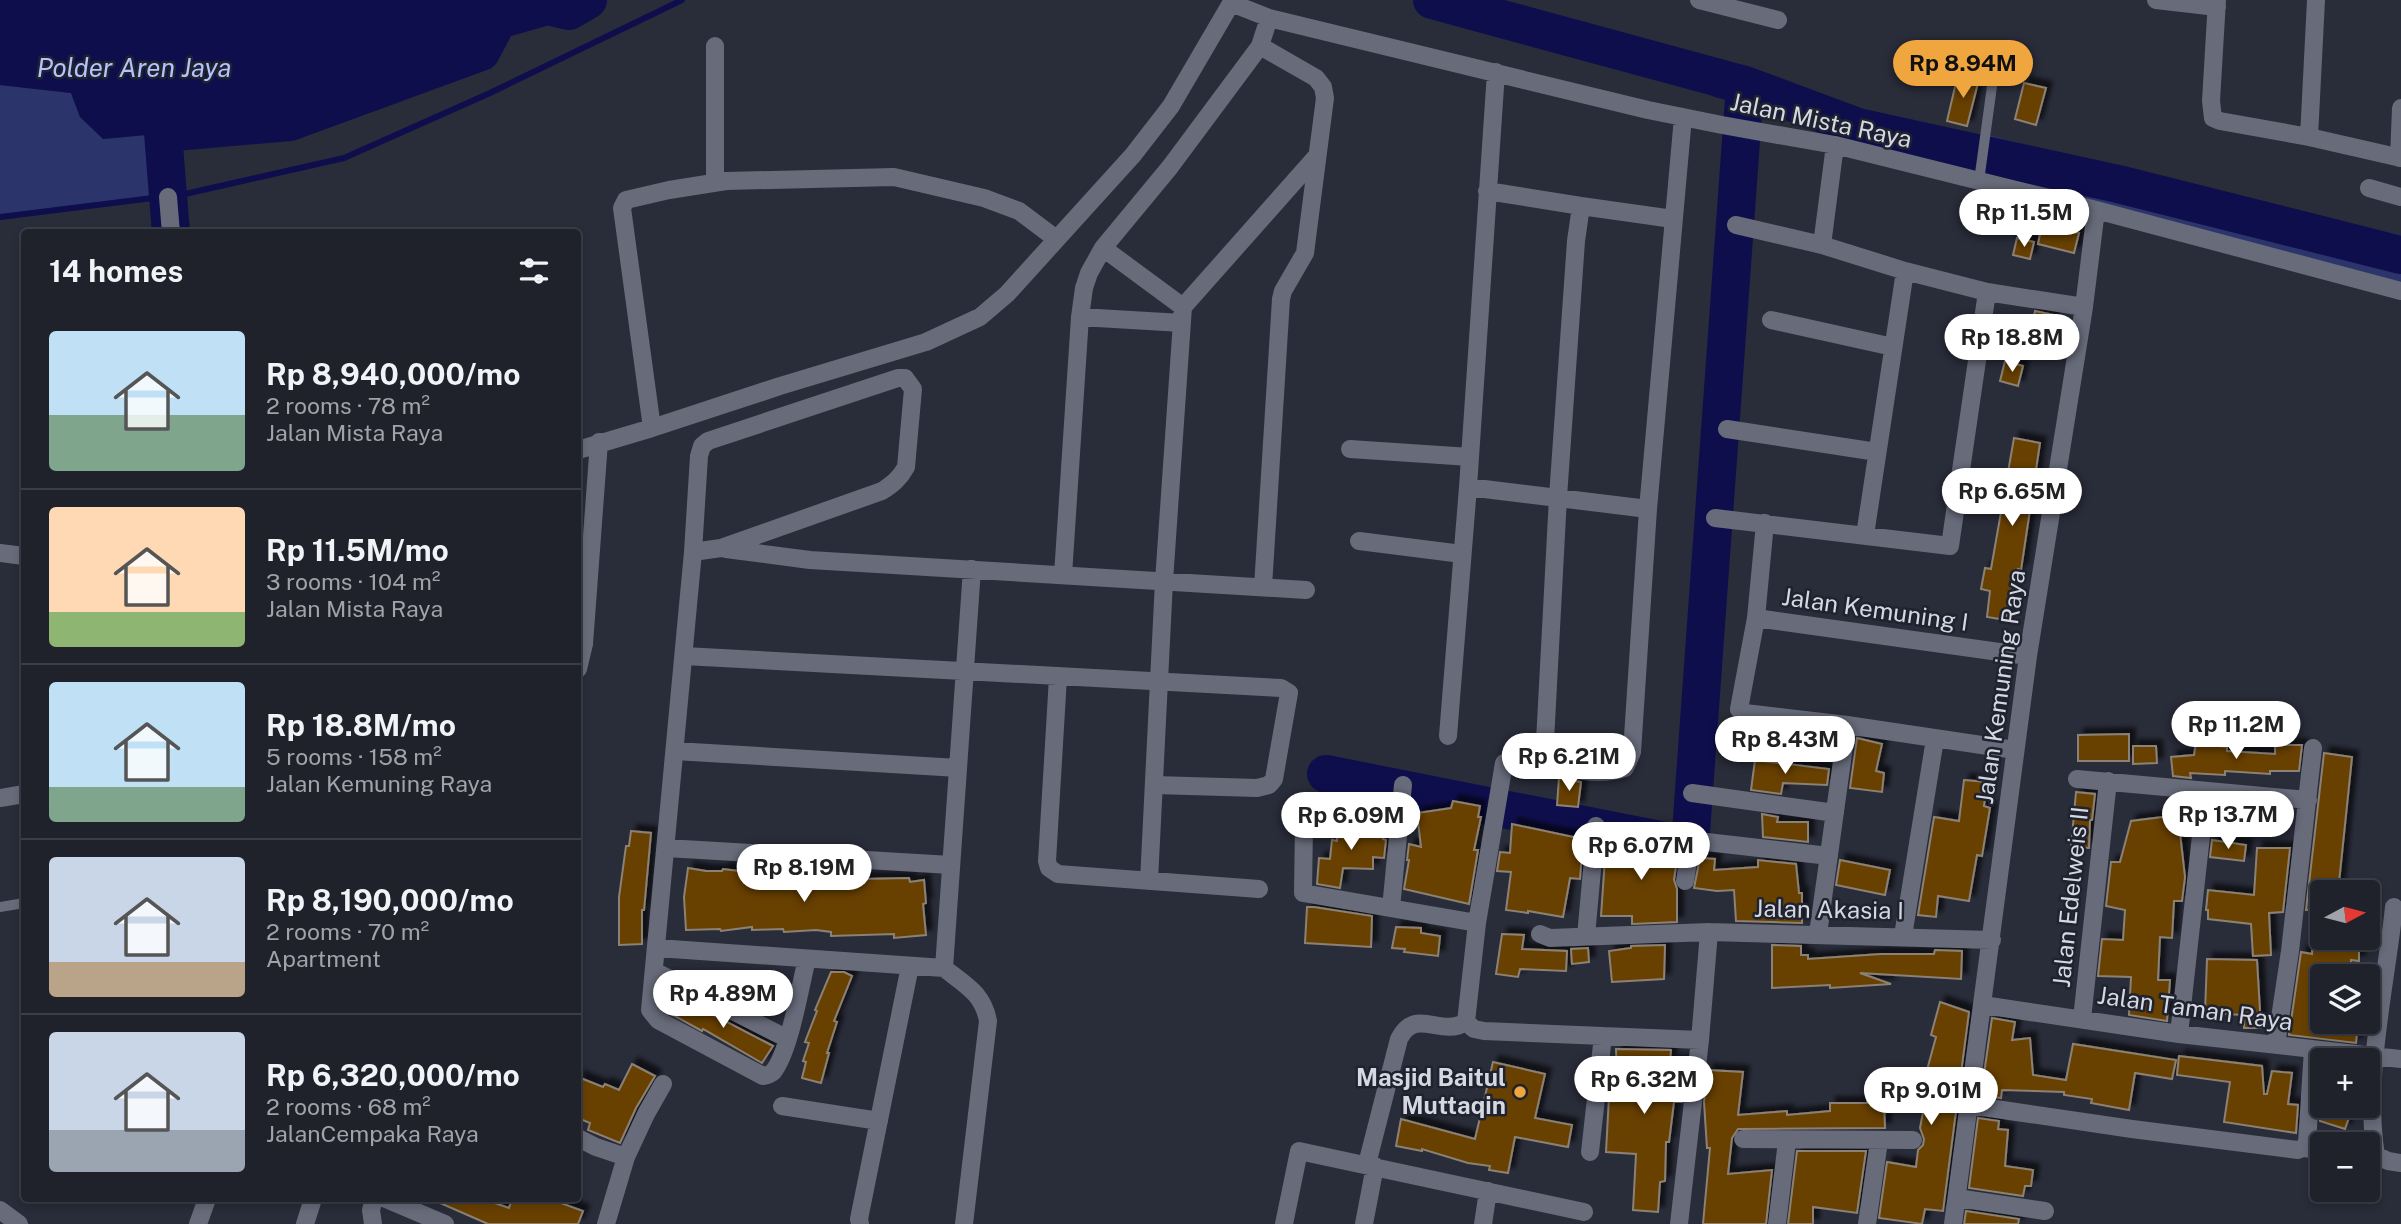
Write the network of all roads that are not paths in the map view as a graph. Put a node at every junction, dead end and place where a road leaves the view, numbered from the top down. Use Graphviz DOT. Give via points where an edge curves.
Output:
graph roads {
  1 [pos="1699,0"];
  2 [pos="2156,0"];
  3 [pos="2316,0"];
  4 [pos="1232,2"];
  5 [pos="2217,3"];
  6 [pos="1269,18"];
  7 [pos="1778,20"];
  8 [pos="715,46"];
  9 [pos="1260,46"];
  10 [pos="1496,72"];
  11 [pos="1993,79"];
  12 [pos="2401,108"];
  13 [pos="1683,117"];
  14 [pos="2309,137"];
  15 [pos="1835,145"];
  16 [pos="1316,157"];
  17 [pos="2400,158"];
  18 [pos="1979,181"];
  19 [pos="715,183"];
  20 [pos="2369,188"];
  21 [pos="1487,191"];
  22 [pos="168,197"];
  23 [pos="2401,197"];
  24 [pos="1581,206"];
  25 [pos="2096,210"];
  26 [pos="1673,219"];
  27 [pos="1736,225"];
  28 [pos="172,229"];
  29 [pos="1055,238"];
  30 [pos="1822,245"];
  31 [pos="1103,248"];
  32 [pos="1905,271"];
  33 [pos="2401,291"];
  34 [pos="1987,292"];
  35 [pos="2084,307"];
  36 [pos="1182,315"];
  37 [pos="1080,317"];
  38 [pos="1771,320"];
  39 [pos="1893,347"];
  40 [pos="652,428"];
  41 [pos="1727,429"];
  42 [pos="599,442"];
  43 [pos="581,448"];
  44 [pos="1350,449"];
  45 [pos="1877,452"];
  46 [pos="1470,457"];
  47 [pos="1468,487"];
  48 [pos="1558,498"];
  49 [pos="1648,509"];
  50 [pos="1715,518"];
  51 [pos="1765,523"];
  52 [pos="1865,535"];
  53 [pos="1359,541"];
  54 [pos="721,548"];
  55 [pos="584,551"];
  56 [pos="694,552"];
  57 [pos="0,553"];
  58 [pos="1462,554"];
  59 [pos="21,556"];
  60 [pos="972,569"];
  61 [pos="1063,575"];
  62 [pos="1164,581"];
  63 [pos="1263,587"];
  64 [pos="1306,590"];
  65 [pos="1756,618"];
  66 [pos="581,622"];
  67 [pos="684,656"];
  68 [pos="2028,656"];
  69 [pos="965,671"];
  70 [pos="1058,677"];
  71 [pos="1159,681"];
  72 [pos="1847,725"];
  73 [pos="1448,736"];
  74 [pos="1935,739"];
  75 [pos="2313,748"];
  76 [pos="675,751"];
  77 [pos="2015,751"];
  78 [pos="1504,763"];
  79 [pos="958,768"];
  80 [pos="2077,779"];
  81 [pos="2108,781"];
  82 [pos="1155,785"];
  83 [pos="1403,785"];
  84 [pos="2206,791"];
  85 [pos="1692,793"];
  86 [pos="21,794"];
  87 [pos="0,797"];
  88 [pos="2308,800"];
  89 [pos="1835,813"];
  90 [pos="1304,824"];
  91 [pos="1597,826"];
  92 [pos="666,848"];
  93 [pos="1829,856"];
  94 [pos="951,865"];
  95 [pos="1149,881"];
  96 [pos="1685,881"];
  97 [pos="1259,889"];
  98 [pos="21,904"];
  99 [pos="0,907"];
  100 [pos="2394,907"];
  101 [pos="1391,908"];
  102 [pos="1477,923"];
  103 [pos="1709,932"];
  104 [pos="1540,934"];
  105 [pos="1818,934"];
  106 [pos="1586,936"];
  107 [pos="1903,936"];
  108 [pos="1992,940"];
  109 [pos="657,948"];
  110 [pos="2395,955"];
  111 [pos="807,958"];
  112 [pos="910,966"];
  113 [pos="944,968"];
  114 [pos="654,971"];
  115 [pos="1983,1005"];
  116 [pos="2082,1019"];
  117 [pos="1466,1022"];
  118 [pos="2179,1034"];
  119 [pos="1603,1036"];
  120 [pos="788,1039"];
  121 [pos="1700,1040"];
  122 [pos="2276,1045"];
  123 [pos="2375,1048"];
  124 [pos="2310,1049"];
  125 [pos="2380,1056"];
  126 [pos="2401,1059"];
  127 [pos="663,1084"];
  128 [pos="2310,1096"];
  129 [pos="1969,1105"];
  130 [pos="782,1106"];
  131 [pos="879,1121"];
  132 [pos="1742,1139"];
  133 [pos="581,1140"];
  134 [pos="1913,1140"];
  135 [pos="1787,1141"];
  136 [pos="1879,1141"];
  137 [pos="2303,1148"];
  138 [pos="2310,1149"];
  139 [pos="1590,1153"];
  140 [pos="626,1157"];
  141 [pos="2380,1158"];
  142 [pos="2401,1163"];
  143 [pos="1371,1165"];
  144 [pos="1488,1191"];
  145 [pos="1957,1198"];
  146 [pos="206,1202"];
  147 [pos="312,1202"];
  148 [pos="373,1202"];
  149 [pos="393,1202"];
  150 [pos="0,1210"];
  151 [pos="2045,1210"];
  152 [pos="1584,1212"];
  153 [pos="19,1224"];
  154 [pos="198,1224"];
  155 [pos="305,1224"];
  156 [pos="373,1224"];
  157 [pos="445,1224"];
  158 [pos="606,1224"];
  159 [pos="860,1224"];
  160 [pos="964,1224"];
  161 [pos="1284,1224"];
  162 [pos="1364,1224"];
  163 [pos="1483,1224"];
  164 [pos="1679,1224"];
  165 [pos="1777,1224"];
  166 [pos="1867,1224"];
  167 [pos="1954,1224"];
  1 -- 7 [label="street"];
  2 -- 5 [label="street"];
  3 -- 14 [label="street"];
  4 -- 6 [label="street, Jalan Mista Raya"];
  4 -- 29 [label="street" via="1171,106 1133,155"];
  5 -- 14 [label="street" via="2213,118"];
  6 -- 9 [label="street"];
  6 -- 10 [label="street, Jalan Mista Raya"];
  8 -- 19 [label="street"];
  9 -- 16 [label="street" via="1323,87"];
  9 -- 31 [label="street"];
  10 -- 13 [label="street, Jalan Mista Raya"];
  10 -- 21 [label="street"];
  11 -- 18 [label="lane"];
  12 -- 17 [label="street"];
  13 -- 15 [label="street, Jalan Mista Raya"];
  13 -- 26 [label="street"];
  14 -- 17 [label="street"];
  15 -- 18 [label="street, Jalan Mista Raya"];
  15 -- 30 [label="street"];
  16 -- 36 [label="street"];
  16 -- 63 [label="street" via="1305,253 1281,299"];
  18 -- 25 [label="street, Jalan Mista Raya"];
  19 -- 29 [label="street" via="894,177 996,202 1019,211"];
  19 -- 40 [label="street" via="635,197 626,200 622,208"];
  20 -- 23 [label="street"];
  21 -- 24 [label="street"];
  21 -- 46 [label="street"];
  22 -- 28 [label="street"];
  24 -- 26 [label="street"];
  24 -- 48 [label="street"];
  25 -- 33 [label="street, Jalan Mista Raya"];
  25 -- 35 [label="street, Jalan Kemuning Raya"];
  26 -- 49 [label="street"];
  27 -- 30 [label="street"];
  29 -- 40 [label="street" via="980,317 926,342"];
  30 -- 32 [label="street"];
  31 -- 36 [label="street"];
  31 -- 37 [label="street" via="1089,273"];
  32 -- 34 [label="street"];
  32 -- 39 [label="street"];
  34 -- 35 [label="street"];
  34 -- 52 [label="street" via="1950,546"];
  35 -- 68 [label="street, Jalan Kemuning Raya"];
  36 -- 37 [label="street"];
  36 -- 62 [label="street"];
  37 -- 61 [label="street"];
  38 -- 39 [label="street"];
  39 -- 45 [label="street"];
  40 -- 42 [label="street"];
  41 -- 45 [label="street"];
  42 -- 43 [label="street"];
  42 -- 55 [label="street"];
  44 -- 46 [label="street"];
  45 -- 52 [label="street"];
  46 -- 47 [label="street"];
  47 -- 48 [label="street"];
  47 -- 58 [label="street"];
  48 -- 49 [label="street"];
  48 -- 49 [label="street" via="1544,760 1572,769 1612,772 1625,768 1632,752"];
  50 -- 51 [label="street"];
  51 -- 52 [label="street"];
  51 -- 65 [label="street"];
  53 -- 58 [label="street"];
  54 -- 56 [label="street"];
  54 -- 56 [label="street" via="892,485 906,467 911,384 898,378 708,441 699,456"];
  54 -- 60 [label="street" via="810,560"];
  55 -- 66 [label="street"];
  56 -- 67 [label="street"];
  57 -- 59 [label="street"];
  58 -- 73 [label="street"];
  60 -- 61 [label="street"];
  60 -- 69 [label="street"];
  61 -- 62 [label="street"];
  62 -- 63 [label="street"];
  62 -- 71 [label="street"];
  63 -- 64 [label="street"];
  65 -- 68 [label="street, Jalan Kemuning I"];
  65 -- 72 [label="street" via="1739,709"];
  67 -- 69 [label="street"];
  67 -- 76 [label="street"];
  68 -- 77 [label="street, Jalan Kemuning Raya"];
  69 -- 70 [label="street"];
  69 -- 79 [label="street"];
  70 -- 71 [label="street"];
  70 -- 95 [label="street" via="1049,869 1058,874"];
  71 -- 82 [label="street"];
  71 -- 82 [label="street" via="1281,688 1289,698 1274,779 1269,785"];
  72 -- 74 [label="street"];
  72 -- 89 [label="street"];
  74 -- 77 [label="street"];
  74 -- 107 [label="street"];
  75 -- 88 [label="street"];
  76 -- 79 [label="street"];
  76 -- 92 [label="street"];
  77 -- 108 [label="street, Jalan Kemuning Raya"];
  78 -- 102 [label="street"];
  79 -- 94 [label="street"];
  80 -- 81 [label="street"];
  81 -- 84 [label="street"];
  81 -- 116 [label="street, Jalan Edelweis II"];
  82 -- 95 [label="street"];
  83 -- 101 [label="street"];
  84 -- 88 [label="street"];
  84 -- 118 [label="street"];
  85 -- 89 [label="street"];
  86 -- 87 [label="street"];
  88 -- 122 [label="street"];
  89 -- 93 [label="street"];
  90 -- 101 [label="street" via="1303,893"];
  91 -- 106 [label="street"];
  92 -- 94 [label="street"];
  92 -- 109 [label="street"];
  93 -- 96 [label="street" via="1693,842"];
  93 -- 105 [label="street"];
  94 -- 113 [label="street"];
  95 -- 97 [label="street"];
  98 -- 99 [label="lane"];
  100 -- 110 [label="street"];
  101 -- 102 [label="street"];
  102 -- 117 [label="street"];
  103 -- 105 [label="street, Jalan Akasia I"];
  103 -- 106 [label="street, Jalan Akasia I"];
  103 -- 121 [label="street"];
  104 -- 106 [label="street, Jalan Akasia I" via="1550,938"];
  105 -- 107 [label="street, Jalan Akasia I"];
  107 -- 108 [label="street, Jalan Akasia I"];
  108 -- 115 [label="street, Jalan Kemuning Raya"];
  109 -- 111 [label="street"];
  109 -- 114 [label="street"];
  110 -- 123 [label="street"];
  111 -- 112 [label="street"];
  111 -- 120 [label="street"];
  112 -- 113 [label="street"];
  112 -- 131 [label="street"];
  113 -- 160 [label="street" via="977,994 988,1021"];
  114 -- 120 [label="street"];
  114 -- 120 [label="street" via="649,1002 652,1016 763,1076 773,1072"];
  115 -- 116 [label="street, Jalan Taman Raya"];
  115 -- 129 [label="street, Jalan Kemuning Raya"];
  116 -- 118 [label="street, Jalan Taman Raya"];
  117 -- 119 [label="street" via="1484,1031"];
  117 -- 143 [label="street" via="1456,1028 1422,1023 1404,1028"];
  118 -- 122 [label="street, Jalan Taman Raya"];
  119 -- 121 [label="street"];
  119 -- 139 [label="street"];
  121 -- 164 [label="street"];
  122 -- 124 [label="street, Jalan Taman Raya"];
  125 -- 126 [label="street, Jalan Taman Raya"];
  127 -- 140 [label="street"];
  128 -- 137 [label="street"];
  129 -- 137 [label="street"];
  129 -- 145 [label="street, Jalan Kemuning Raya"];
  130 -- 131 [label="street"];
  131 -- 159 [label="street"];
  132 -- 135 [label="street"];
  133 -- 140 [label="street"];
  134 -- 136 [label="street"];
  135 -- 136 [label="street"];
  135 -- 165 [label="street"];
  136 -- 166 [label="street"];
  137 -- 138 [label="street"];
  140 -- 158 [label="street"];
  141 -- 142 [label="street"];
  143 -- 144 [label="street"];
  143 -- 161 [label="street" via="1298,1151"];
  143 -- 162 [label="street"];
  144 -- 152 [label="street"];
  144 -- 163 [label="street"];
  145 -- 151 [label="street"];
  145 -- 167 [label="street, Jalan Kemuning Raya"];
  146 -- 154 [label="street"];
  147 -- 155 [label="street"];
  148 -- 156 [label="street"];
  149 -- 157 [label="street"];
  150 -- 153 [label="street"];
}
